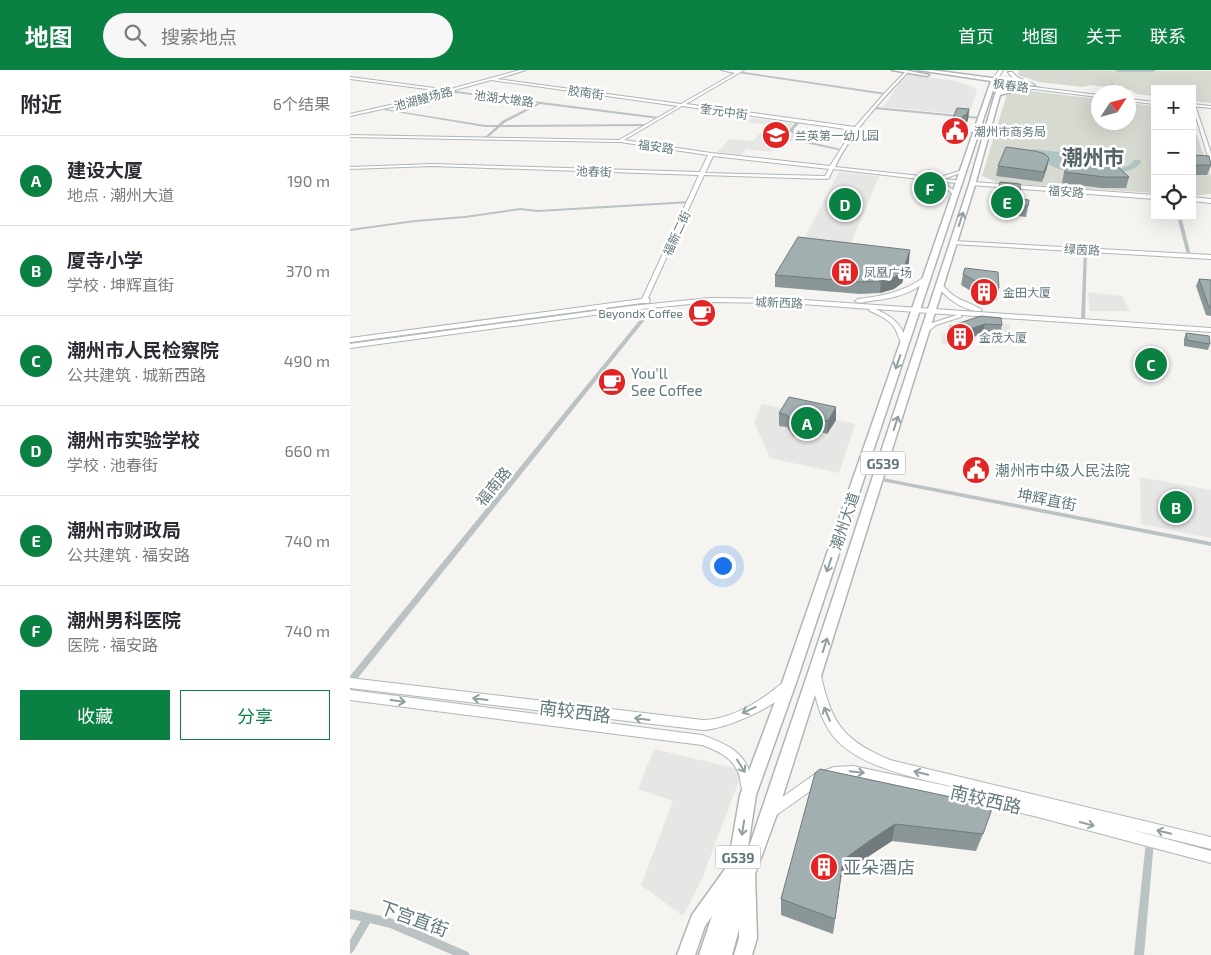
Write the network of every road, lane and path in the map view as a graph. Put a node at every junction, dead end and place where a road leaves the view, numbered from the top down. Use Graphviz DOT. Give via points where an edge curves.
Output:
graph roads {
  1 [pos="524,70"];
  2 [pos="723,70"];
  3 [pos="894,70"];
  4 [pos="920,70"];
  5 [pos="740,71"];
  6 [pos="1000,71"];
  7 [pos="1011,71"];
  8 [pos="906,72"];
  9 [pos="960,77"];
  10 [pos="350,78"];
  11 [pos="491,79"];
  12 [pos="993,81"];
  13 [pos="974,83"];
  14 [pos="1004,83"];
  15 [pos="1035,86"];
  16 [pos="982,88"];
  17 [pos="448,91"];
  18 [pos="1091,93"];
  19 [pos="886,94"];
  20 [pos="988,94"];
  21 [pos="998,94"];
  22 [pos="1136,99"];
  23 [pos="1151,101"];
  24 [pos="540,103"];
  25 [pos="680,105"];
  26 [pos="1196,107"];
  27 [pos="875,108"];
  28 [pos="1211,108"];
  29 [pos="379,109"];
  30 [pos="350,115"];
  31 [pos="1196,115"];
  32 [pos="659,118"];
  33 [pos="980,118"];
  34 [pos="799,121"];
  35 [pos="647,125"];
  36 [pos="498,126"];
  37 [pos="857,129"];
  38 [pos="350,136"];
  39 [pos="486,138"];
  40 [pos="620,141"];
  41 [pos="843,150"];
  42 [pos="712,154"];
  43 [pos="1211,157"];
  44 [pos="350,168"];
  45 [pos="831,168"];
  46 [pos="963,171"];
  47 [pos="703,173"];
  48 [pos="936,180"];
  49 [pos="960,182"];
  50 [pos="974,184"];
  51 [pos="996,186"];
  52 [pos="955,194"];
  53 [pos="1151,197"];
  54 [pos="1196,199"];
  55 [pos="1211,200"];
  56 [pos="690,202"];
  57 [pos="1180,220"];
  58 [pos="350,230"];
  59 [pos="954,243"];
  60 [pos="1085,250"];
  61 [pos="1189,255"];
  62 [pos="1211,257"];
  63 [pos="925,279"];
  64 [pos="940,285"];
  65 [pos="644,301"];
  66 [pos="859,304"];
  67 [pos="654,306"];
  68 [pos="916,308"];
  69 [pos="932,309"];
  70 [pos="978,312"];
  71 [pos="1083,319"];
  72 [pos="1211,325"];
  73 [pos="1211,330"];
  74 [pos="926,331"];
  75 [pos="350,340"];
  76 [pos="904,342"];
  77 [pos="350,346"];
  78 [pos="878,479"];
  79 [pos="1211,544"];
  80 [pos="815,674"];
  81 [pos="350,682"];
  82 [pos="789,683"];
  83 [pos="350,695"];
  84 [pos="748,795"];
  85 [pos="769,814"];
  86 [pos="1150,841"];
  87 [pos="1211,844"];
  88 [pos="1211,857"];
  89 [pos="742,871"];
  90 [pos="350,914"];
  91 [pos="368,918"];
  92 [pos="723,931"];
  93 [pos="350,948"];
  94 [pos="465,955"];
  95 [pos="686,955"];
  96 [pos="708,955"];
  97 [pos="724,955"];
  98 [pos="742,955"];
  99 [pos="1140,955"];
  1 -- 11 [label="street, 池湖鳗场路"];
  2 -- 5 [label="street"];
  3 -- 8 [label="highway, 枫春路"];
  4 -- 9 [label="highway, 枫春路"];
  5 -- 19 [label="street"];
  5 -- 25 [label="main road"];
  6 -- 9 [label="highway"];
  6 -- 12 [label="main road"];
  7 -- 14 [label="main road"];
  7 -- 15 [label="main road" via="1015,78"];
  8 -- 9 [label="highway, 枫春路"];
  8 -- 19 [label="street"];
  9 -- 12 [label="highway, 枫春路"];
  9 -- 13 [label="highway"];
  10 -- 17 [label="street, 池湖大墩路"];
  11 -- 17 [label="street, 池湖鳗场路"];
  11 -- 25 [label="street, 胶南街"];
  12 -- 14 [label="highway, 枫春路"];
  12 -- 20 [label="highway, 潮州大道 / G539"];
  14 -- 15 [label="main road, 枫春路"];
  14 -- 21 [label="highway, 潮州大道 / G539"];
  15 -- 18 [label="main road, 枫春路"];
  15 -- 21 [label="highway"];
  16 -- 20 [label="highway"];
  17 -- 24 [label="street, 池湖大墩路"];
  17 -- 29 [label="street, 池湖鳗场路"];
  19 -- 27 [label="street"];
  20 -- 33 [label="highway, 潮州大道 / G539"];
  21 -- 50 [label="highway, 潮州大道 / G539"];
  22 -- 23 [label="street"];
  24 -- 32 [label="street, 池湖大墩路"];
  24 -- 36 [label="street"];
  25 -- 32 [label="main road"];
  25 -- 34 [label="street, 奎元中街"];
  26 -- 28 [label="street"];
  27 -- 33 [label="street"];
  27 -- 37 [label="street"];
  29 -- 30 [label="street, 池湖鳗场路"];
  29 -- 36 [label="street"];
  31 -- 43 [label="street"];
  32 -- 35 [label="main road"];
  33 -- 46 [label="highway, 潮州大道 / G539"];
  34 -- 37 [label="street, 奎元中街"];
  34 -- 41 [label="street" via="791,130 801,141"];
  35 -- 36 [label="street"];
  35 -- 40 [label="main road"];
  36 -- 39 [label="street"];
  37 -- 41 [label="street"];
  38 -- 39 [label="street, 福安路"];
  39 -- 40 [label="street, 福安路"];
  40 -- 42 [label="street, 福安路"];
  41 -- 45 [label="street"];
  42 -- 45 [label="street, 福安路"];
  42 -- 47 [label="street, 福新二街"];
  44 -- 47 [label="street, 池春街" via="432,165"];
  45 -- 47 [label="street, 池春街" via="827,178"];
  45 -- 48 [label="street, 福安路"];
  46 -- 48 [label="street"];
  46 -- 49 [label="highway, 潮州大道 / G539"];
  47 -- 56 [label="street, 福新二街"];
  48 -- 49 [label="street, 福安路"];
  48 -- 52 [label="main road"];
  49 -- 52 [label="highway, 潮州大道 / G539"];
  50 -- 51 [label="street, 福安路"];
  50 -- 51 [label="street"];
  50 -- 51 [label="street" via="982,180"];
  59 -- 50 [label="highway, 潮州大道 / G539, one-way"];
  51 -- 53 [label="street, 福安路"];
  52 -- 63 [label="highway, 潮州大道 / G539"];
  54 -- 55 [label="street"];
  56 -- 58 [label="street" via="538,211 520,209"];
  56 -- 65 [label="street, 福新二街"];
  57 -- 61 [label="street"];
  59 -- 60 [label="street, 绿茵路"];
  59 -- 64 [label="highway, 潮州大道 / G539"];
  60 -- 61 [label="street, 绿茵路"];
  60 -- 71 [label="street"];
  61 -- 62 [label="street, 绿茵路"];
  63 -- 66 [label="street" via="915,288 896,296"];
  63 -- 68 [label="highway, 潮州大道 / G539"];
  64 -- 69 [label="highway, 潮州大道 / G539"];
  64 -- 70 [label="street" via="951,299"];
  65 -- 66 [label="street, 城新西路" via="718,296 794,297"];
  65 -- 67 [label="street"];
  65 -- 75 [label="street, 城新西路"];
  66 -- 67 [label="street, 城新西路" via="710,300"];
  66 -- 68 [label="street, 城新西路"];
  66 -- 76 [label="street" via="898,325"];
  67 -- 77 [label="street, 城新西路"];
  67 -- 81 [label="street, 福南路"];
  68 -- 69 [label="street, 城新西路"];
  68 -- 76 [label="highway, 潮州大道 / G539"];
  69 -- 70 [label="street, 城新西路"];
  69 -- 74 [label="highway, 潮州大道 / G539"];
  70 -- 71 [label="street, 城新西路"];
  70 -- 74 [label="street" via="945,319"];
  71 -- 72 [label="street, 城新西路"];
  71 -- 73 [label="street, 城新西路"];
  78 -- 74 [label="highway, 潮州大道 / G539, one-way"];
  76 -- 82 [label="highway, 潮州大道 / G539, one-way"];
  78 -- 79 [label="street, 坤辉直街"];
  80 -- 78 [label="highway, 潮州大道 / G539, one-way"];
  80 -- 85 [label="highway, 潮州大道 / G539"];
  87 -- 80 [label="street, 南较西路, one-way" via="876,760 854,748 835,731 825,714"];
  82 -- 81 [label="main road, 南较西路, one-way" via="781,692 756,707 709,725 690,725"];
  82 -- 84 [label="highway, 潮州大道 / G539"];
  83 -- 84 [label="street, 南较西路, one-way" via="702,740 731,754 741,763 746,773"];
  84 -- 89 [label="highway, 潮州大道 / G539, one-way"];
  85 -- 86 [label="street, 南较西路, one-way" via="819,778 834,772 853,771 1034,810"];
  85 -- 89 [label="highway, 潮州大道 / G539"];
  86 -- 88 [label="street, 南较西路"];
  86 -- 99 [label="street"];
  89 -- 92 [label="highway"];
  89 -- 95 [label="highway, 潮州大道 / G539" via="698,921"];
  89 -- 98 [label="highway, 潮州大道 / G539" via="748,938"];
  90 -- 91 [label="street, 下宫直街"];
  91 -- 93 [label="street"];
  91 -- 94 [label="street, 下宫直街" via="390,923"];
  92 -- 96 [label="highway"];
  92 -- 97 [label="highway"];
}
